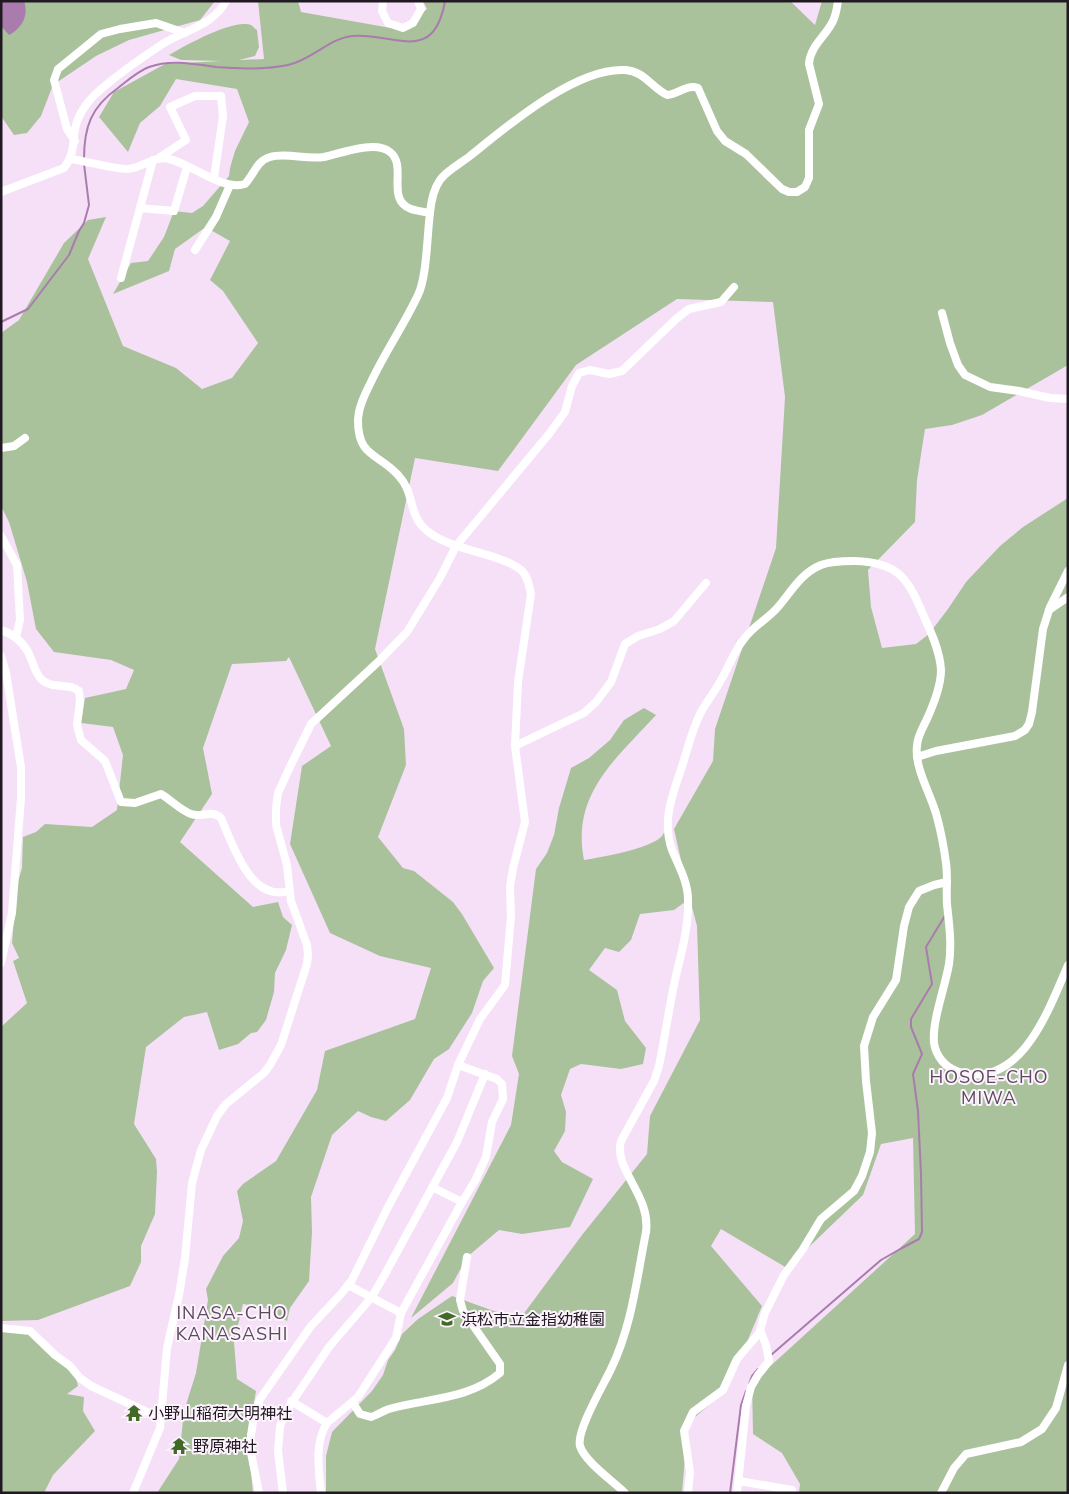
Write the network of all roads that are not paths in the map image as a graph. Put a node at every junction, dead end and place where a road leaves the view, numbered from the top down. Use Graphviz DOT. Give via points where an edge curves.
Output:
graph roads {
  1 [pos="226,1"];
  2 [pos="383,1"];
  3 [pos="418,1"];
  4 [pos="838,1"];
  5 [pos="185,33"];
  6 [pos="75,141"];
  7 [pos="157,159"];
  8 [pos="73,160"];
  9 [pos="187,167"];
  10 [pos="214,178"];
  11 [pos="230,185"];
  12 [pos="1,192"];
  13 [pos="140,208"];
  14 [pos="430,213"];
  15 [pos="195,250"];
  16 [pos="121,278"];
  17 [pos="734,287"];
  18 [pos="942,313"];
  19 [pos="1068,399"];
  20 [pos="25,438"];
  21 [pos="1,448"];
  22 [pos="1,536"];
  23 [pos="456,546"];
  24 [pos="1068,571"];
  25 [pos="706,584"];
  26 [pos="1068,597"];
  27 [pos="1049,610"];
  28 [pos="1,630"];
  29 [pos="16,637"];
  30 [pos="1,656"];
  31 [pos="515,746"];
  32 [pos="917,757"];
  33 [pos="946,882"];
  34 [pos="289,891"];
  35 [pos="1,963"];
  36 [pos="1068,965"];
  37 [pos="458,1065"];
  38 [pos="485,1074"];
  39 [pos="432,1187"];
  40 [pos="462,1202"];
  41 [pos="467,1257"];
  42 [pos="348,1285"];
  43 [pos="370,1298"];
  44 [pos="401,1313"];
  45 [pos="1,1328"];
  46 [pos="760,1332"];
  47 [pos="1068,1365"];
  48 [pos="291,1401"];
  49 [pos="353,1403"];
  50 [pos="160,1418"];
  51 [pos="327,1423"];
  52 [pos="739,1481"];
  53 [pos="133,1493"];
  54 [pos="259,1493"];
  55 [pos="283,1493"];
  56 [pos="321,1493"];
  57 [pos="625,1493"];
  58 [pos="688,1493"];
  59 [pos="737,1493"];
  60 [pos="792,1493"];
  61 [pos="942,1493"];
  1 -- 5 [label="street" via="209,20"];
  2 -- 3 [label="street" via="382,11 388,23 403,28 413,23 417,16 421,8"];
  4 -- 14 [label="street" via="832,24 810,57 819,104 809,130 809,178 802,190 792,192 782,188 746,154 725,141 695,86 667,95 640,74 619,70 592,76 558,91 458,164 440,180"];
  5 -- 6 [label="street" via="162,44 98,91 82,110 75,128"];
  5 -- 6 [label="street" via="156,23 101,34 58,69 54,80 68,129"];
  6 -- 8 [label="street"];
  7 -- 8 [label="street" via="128,169"];
  7 -- 9 [label="street" via="171,159"];
  7 -- 10 [label="street" via="186,140 170,107 195,96 221,96 222,116"];
  7 -- 13 [label="street"];
  8 -- 12 [label="street" via="64,168"];
  9 -- 10 [label="street"];
  9 -- 13 [label="street" via="174,210"];
  10 -- 11 [label="street"];
  11 -- 14 [label="street" via="245,184 258,164 270,156 315,158 382,146 397,160 397,191 402,201 409,208"];
  11 -- 15 [label="street" via="216,217"];
  13 -- 16 [label="street"];
  14 -- 23 [label="street" via="419,294 364,397 358,419 359,438 365,450 391,467 401,478 417,522 439,539"];
  17 -- 23 [label="street" via="721,302 689,309 622,371 609,374 590,370 580,373 572,386 565,412"];
  18 -- 19 [label="street" via="958,365 965,375 990,387"];
  20 -- 21 [label="street" via="14,446"];
  22 -- 29 [label="street" via="17,565 20,620"];
  23 -- 31 [label="street" via="511,565 522,571 528,581 531,594 518,682"];
  23 -- 34 [label="street" via="407,632 305,733 278,793 276,808 278,837 287,864"];
  24 -- 27 [label="street"];
  25 -- 31 [label="street" via="674,621 625,644 611,682 584,713"];
  26 -- 27 [label="street"];
  27 -- 32 [label="street" via="1039,652 1032,712 1025,730 1015,736"];
  28 -- 29 [label="street"];
  29 -- 34 [label="street" via="28,652 42,680 52,686 73,687 79,691 81,740 105,761 121,802 135,803 161,794 190,814 215,813 221,818 256,884 275,894"];
  30 -- 35 [label="street" via="21,767 22,790 12,913"];
  31 -- 37 [label="street" via="525,822 510,887 505,985 480,1019"];
  32 -- 33 [label="street" via="937,816"];
  32 -- 57 [label="street" via="916,746 938,690 941,671 938,654 918,600 904,577 889,566 875,563 825,564 816,567 794,585 776,610 742,641 700,712 667,817 671,846 684,876 688,898 684,941 659,1066 619,1148 621,1161 643,1204 648,1222 628,1323 580,1440 586,1456"];
  33 -- 36 [label="street" via="951,944 934,1044 938,1055 949,1067 978,1074 997,1070 1016,1058 1041,1024"];
  33 -- 46 [label="street" via="918,891 909,907 896,980 873,1017 866,1038 866,1081 872,1133 862,1176 854,1191 821,1219 784,1275 765,1313"];
  34 -- 50 [label="street" via="307,945 307,964 281,1045 270,1065 226,1104 200,1150 192,1183 179,1295 167,1348"];
  37 -- 38 [label="street"];
  37 -- 42 [label="street" via="440,1111"];
  38 -- 39 [label="street" via="457,1142"];
  38 -- 40 [label="street" via="501,1082 504,1095 492,1122 486,1157"];
  39 -- 40 [label="street"];
  39 -- 43 [label="street"];
  40 -- 44 [label="street"];
  41 -- 49 [label="street" via="460,1300 463,1311 500,1364 500,1373 463,1394 387,1409 371,1417 360,1414"];
  42 -- 43 [label="street"];
  42 -- 54 [label="street" via="311,1326 260,1399 251,1435"];
  43 -- 44 [label="street"];
  43 -- 48 [label="street" via="329,1347"];
  44 -- 49 [label="street" via="396,1338"];
  45 -- 50 [label="street" via="30,1330 91,1386"];
  46 -- 52 [label="street" via="768,1356 751,1388 746,1406"];
  46 -- 58 [label="street" via="737,1359 723,1390 693,1412 684,1431 690,1472"];
  47 -- 61 [label="street" via="1056,1408 1042,1429 1021,1442 966,1454 954,1468"];
  48 -- 51 [label="street"];
  48 -- 55 [label="street" via="278,1438"];
  49 -- 51 [label="street"];
  50 -- 53 [label="street" via="156,1440"];
  51 -- 56 [label="street" via="318,1455"];
  52 -- 59 [label="street"];
  52 -- 60 [label="street" via="784,1488 792,1490"];
}
